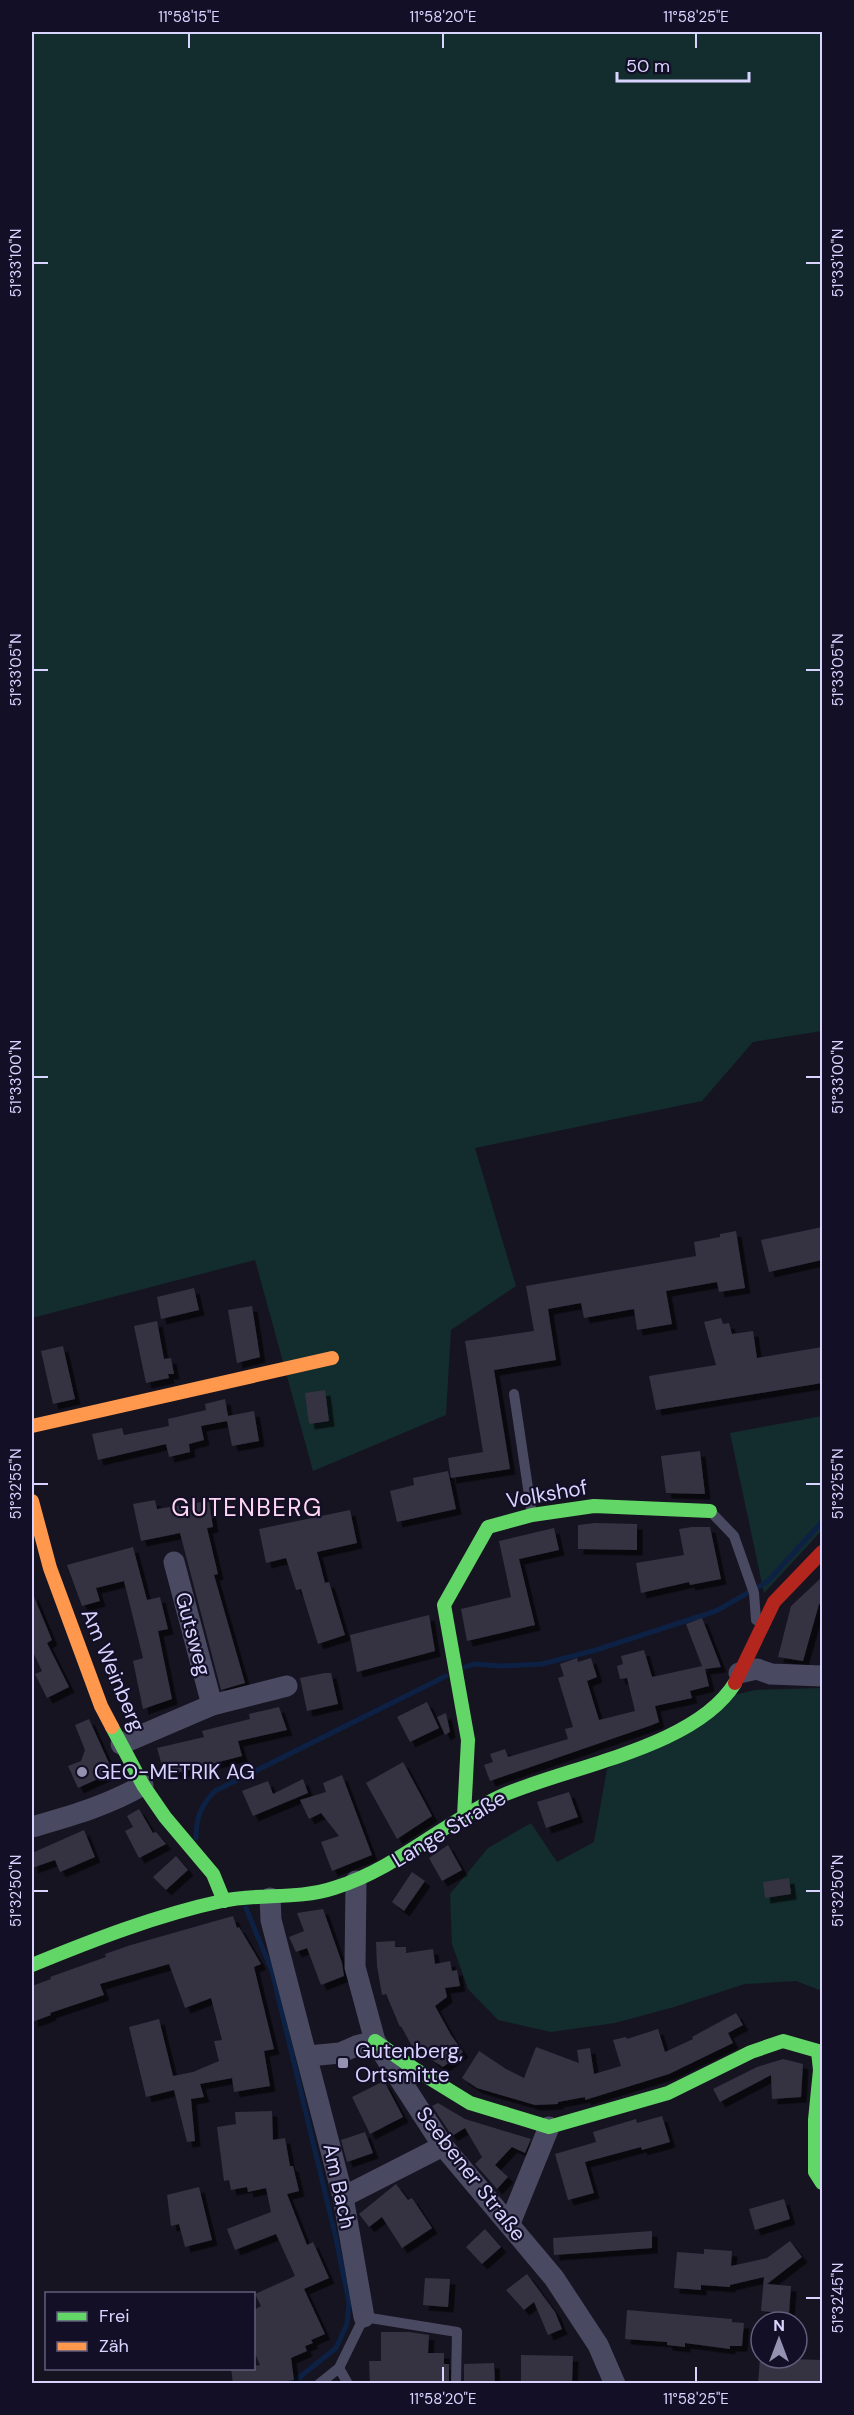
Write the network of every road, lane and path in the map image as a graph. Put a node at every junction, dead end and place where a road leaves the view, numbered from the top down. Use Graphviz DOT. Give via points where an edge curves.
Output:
graph roads {
  1 [pos="332,1358"];
  2 [pos="514,1394"];
  3 [pos="32,1426"];
  4 [pos="32,1502"];
  5 [pos="710,1511"];
  6 [pos="532,1515"];
  7 [pos="822,1552"];
  8 [pos="174,1562"];
  9 [pos="757,1633"];
  10 [pos="739,1673"];
  11 [pos="822,1676"];
  12 [pos="287,1686"];
  13 [pos="212,1705"];
  14 [pos="121,1744"];
  15 [pos="143,1785"];
  16 [pos="464,1816"];
  17 [pos="32,1827"];
  18 [pos="356,1881"];
  19 [pos="263,1899"];
  20 [pos="230,1900"];
  21 [pos="32,1965"];
  22 [pos="375,2041"];
  23 [pos="308,2056"];
  24 [pos="549,2127"];
  25 [pos="444,2146"];
  26 [pos="822,2182"];
  27 [pos="343,2197"];
  28 [pos="510,2223"];
  29 [pos="364,2317"];
  30 [pos="339,2368"];
  31 [pos="319,2384"];
  32 [pos="348,2384"];
  33 [pos="456,2384"];
  34 [pos="615,2384"];
  1 -- 3 [label="street"];
  2 -- 6 [label="lane"];
  4 -- 14 [label="street, Am Weinberg" via="50,1568 91,1682"];
  5 -- 6 [label="street, Volkshof" via="594,1506"];
  5 -- 9 [label="lane, Volkshof" via="734,1536 754,1593"];
  6 -- 16 [label="street, Volkshof" via="488,1527 444,1605 468,1740"];
  7 -- 9 [label="street, Lange Straße" via="776,1600"];
  8 -- 13 [label="street, Gutsweg"];
  9 -- 10 [label="street, Lange Straße"];
  10 -- 11 [label="street" via="758,1669 771,1674"];
  10 -- 16 [label="street, Lange Straße" via="728,1694 709,1713 670,1734 501,1796"];
  12 -- 13 [label="street, Gutsweg"];
  13 -- 14 [label="street, Gutsweg"];
  14 -- 15 [label="street, Am Weinberg"];
  15 -- 17 [label="street" via="98,1808"];
  15 -- 20 [label="street, Am Weinberg"];
  16 -- 18 [label="street, Lange Straße" via="386,1867"];
  18 -- 19 [label="street, Lange Straße" via="300,1896"];
  18 -- 22 [label="street, Seebener Straße" via="355,1967"];
  19 -- 20 [label="street, Lange Straße"];
  19 -- 23 [label="street, Am Bach"];
  20 -- 21 [label="street, Lange Straße" via="144,1924"];
  22 -- 23 [label="street" via="340,2053"];
  22 -- 24 [label="street" via="470,2103"];
  22 -- 25 [label="street, Seebener Straße"];
  23 -- 27 [label="street, Am Bach"];
  24 -- 26 [label="street" via="668,2093 751,2052 783,2041 818,2051 815,2172"];
  24 -- 28 [label="street"];
  25 -- 27 [label="street"];
  25 -- 28 [label="street, Seebener Straße"];
  27 -- 29 [label="street, Am Bach"];
  28 -- 34 [label="street, Seebener Straße" via="598,2345"];
  29 -- 30 [label="lane"];
  29 -- 33 [label="lane" via="457,2332"];
  30 -- 31 [label="lane"];
  30 -- 32 [label="lane"];
}
